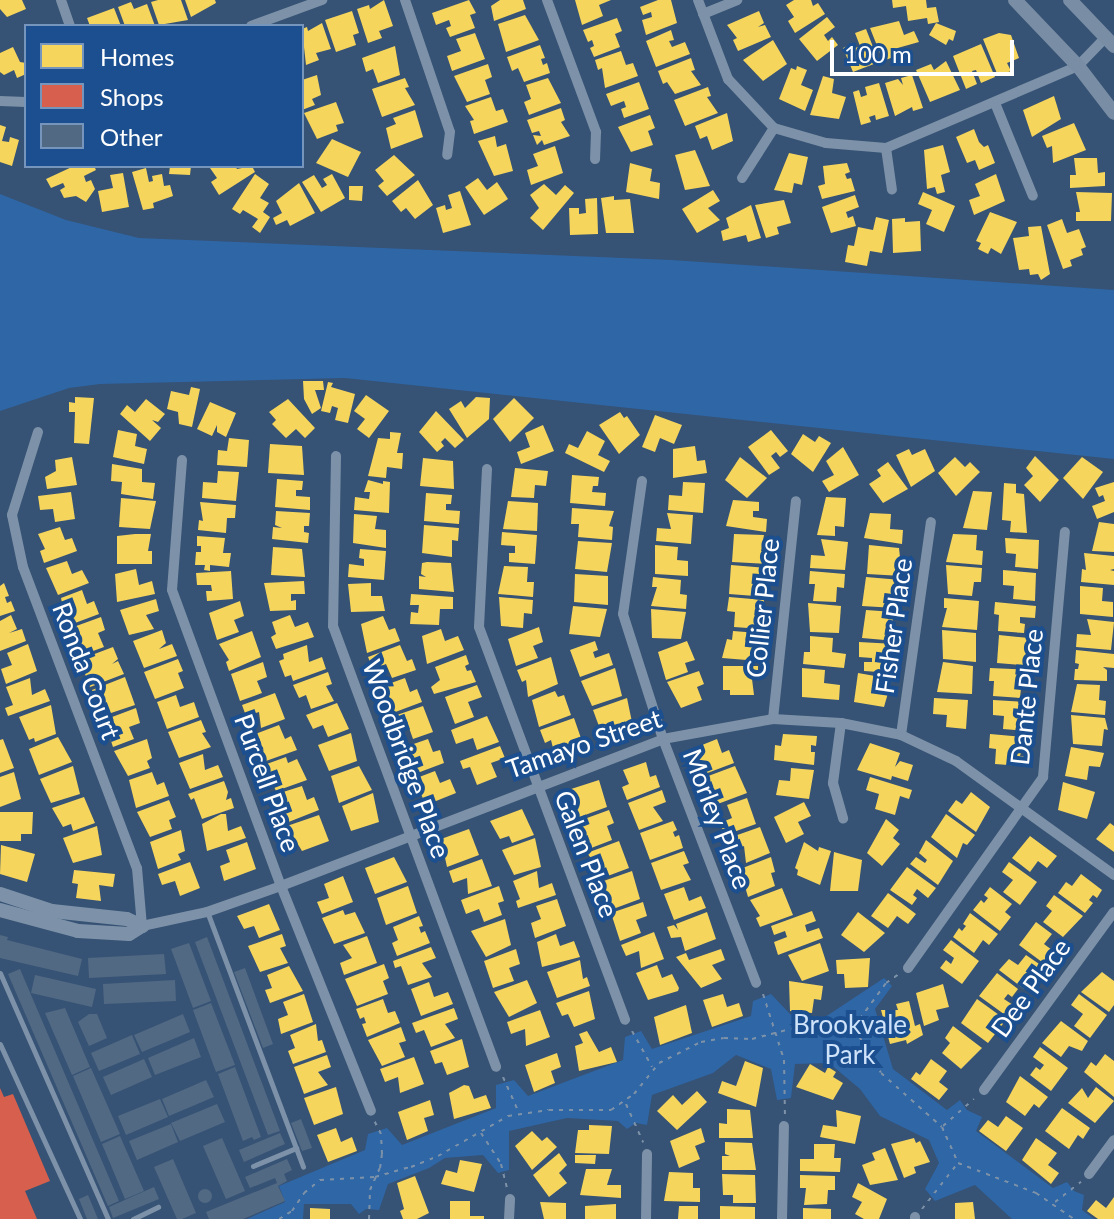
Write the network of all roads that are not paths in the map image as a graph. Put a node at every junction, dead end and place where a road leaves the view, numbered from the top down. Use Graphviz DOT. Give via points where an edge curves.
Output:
graph roads {
  1 [pos="61,0"];
  2 [pos="322,0"];
  3 [pos="405,0"];
  4 [pos="547,0"];
  5 [pos="698,0"];
  6 [pos="737,0"];
  7 [pos="1015,0"];
  8 [pos="1070,0"];
  9 [pos="703,14"];
  10 [pos="69,24"];
  11 [pos="256,24"];
  12 [pos="1110,41"];
  13 [pos="1078,66"];
  14 [pos="0,101"];
  15 [pos="24,102"];
  16 [pos="995,103"];
  17 [pos="1114,113"];
  18 [pos="774,128"];
  19 [pos="886,148"];
  20 [pos="447,155"];
  21 [pos="595,159"];
  22 [pos="742,178"];
  23 [pos="892,190"];
  24 [pos="1033,196"];
  25 [pos="38,432"];
  26 [pos="336,456"];
  27 [pos="182,460"];
  28 [pos="487,469"];
  29 [pos="642,481"];
  30 [pos="796,501"];
  31 [pos="931,522"];
  32 [pos="1065,532"];
  33 [pos="773,719"];
  34 [pos="841,723"];
  35 [pos="901,735"];
  36 [pos="663,739"];
  37 [pos="536,785"];
  38 [pos="1024,807"];
  39 [pos="843,819"];
  40 [pos="411,833"];
  41 [pos="1114,875"];
  42 [pos="281,886"];
  43 [pos="1,900"];
  44 [pos="207,912"];
  45 [pos="1114,912"];
  46 [pos="142,926"];
  47 [pos="908,968"];
  48 [pos="0,973"];
  49 [pos="756,983"];
  50 [pos="625,1020"];
  51 [pos="0,1044"];
  52 [pos="496,1067"];
  53 [pos="984,1090"];
  54 [pos="371,1111"];
  55 [pos="784,1126"];
  56 [pos="1114,1140"];
  57 [pos="296,1148"];
  58 [pos="647,1154"];
  59 [pos="253,1166"];
  60 [pos="303,1167"];
  61 [pos="1089,1174"];
  62 [pos="510,1199"];
  63 [pos="158,1207"];
  64 [pos="80,1219"];
  65 [pos="108,1219"];
  66 [pos="133,1219"];
  67 [pos="509,1219"];
  68 [pos="646,1219"];
  69 [pos="782,1219"];
  1 -- 10 [label="street"];
  2 -- 11 [label="street"];
  3 -- 20 [label="street" via="450,132"];
  4 -- 21 [label="street" via="596,132"];
  5 -- 9 [label="street"];
  6 -- 9 [label="street"];
  7 -- 13 [label="main road"];
  8 -- 12 [label="main road"];
  9 -- 18 [label="street" via="728,79"];
  12 -- 13 [label="street"];
  13 -- 16 [label="street"];
  13 -- 17 [label="main road"];
  14 -- 15 [label="street"];
  16 -- 19 [label="street"];
  16 -- 24 [label="street"];
  18 -- 19 [label="street" via="826,143"];
  18 -- 22 [label="street"];
  19 -- 23 [label="street"];
  25 -- 46 [label="street, Ronda Court" via="12,515 23,567 137,868"];
  26 -- 40 [label="street, Woodbridge Place" via="333,626"];
  27 -- 42 [label="street, Purcell Place" via="172,590"];
  28 -- 37 [label="street, Galen Place" via="479,627"];
  29 -- 36 [label="street, Morley Place" via="623,614"];
  30 -- 33 [label="street, Collier Place"];
  31 -- 35 [label="street, Fisher Place"];
  32 -- 38 [label="street, Dante Place" via="1043,777"];
  33 -- 34 [label="street, Tamayo Street"];
  33 -- 36 [label="street, Tamayo Street"];
  34 -- 35 [label="street, Tamayo Street"];
  34 -- 39 [label="street" via="833,783"];
  35 -- 38 [label="street, Tamayo Street" via="956,761"];
  36 -- 37 [label="street, Tamayo Street"];
  36 -- 49 [label="street, Morley Place"];
  37 -- 40 [label="street, Tamayo Street"];
  37 -- 50 [label="street, Galen Place"];
  38 -- 41 [label="street, Tamayo Street"];
  38 -- 47 [label="street, Dante Place"];
  40 -- 42 [label="street, Tamayo Street"];
  40 -- 52 [label="street, Woodbridge Place"];
  42 -- 44 [label="street, Tamayo Street"];
  42 -- 54 [label="street, Purcell Place"];
  43 -- 46 [label="street, Tamayo Street" via="127,919"];
  44 -- 46 [label="street, Tamayo Street"];
  44 -- 57 [label="lane"];
  45 -- 53 [label="street, Dee Place"];
  48 -- 65 [label="lane"];
  51 -- 64 [label="lane"];
  55 -- 69 [label="street"];
  56 -- 61 [label="street"];
  57 -- 59 [label="lane"];
  57 -- 60 [label="lane"];
  58 -- 68 [label="street"];
  62 -- 67 [label="street"];
  63 -- 66 [label="lane"];
}
